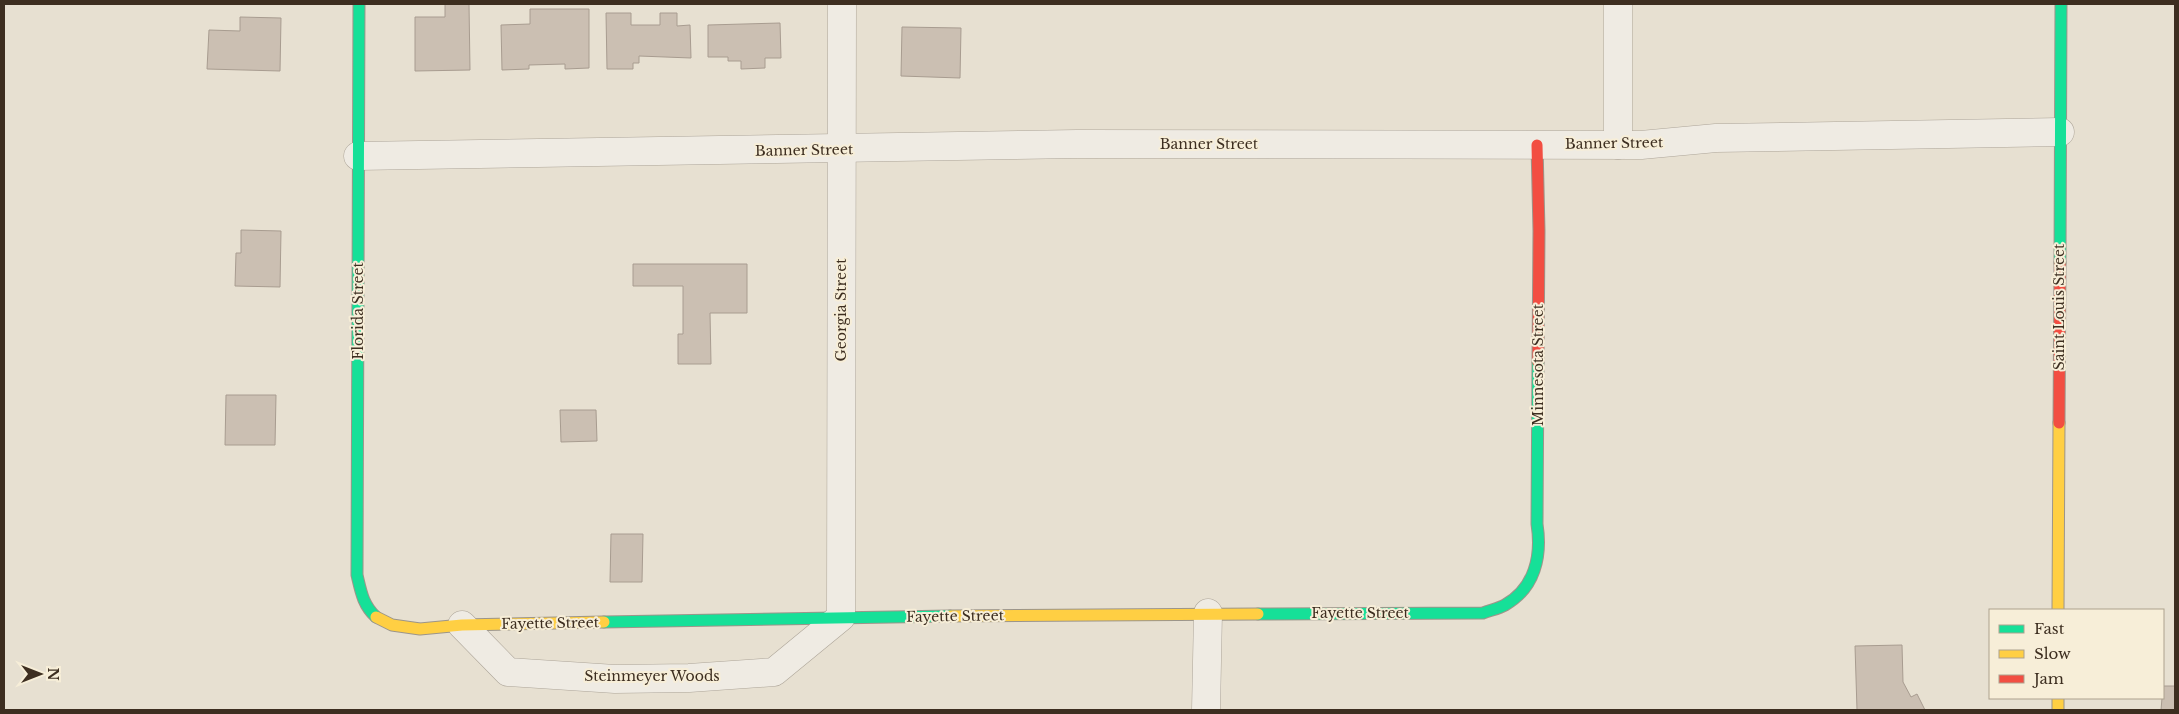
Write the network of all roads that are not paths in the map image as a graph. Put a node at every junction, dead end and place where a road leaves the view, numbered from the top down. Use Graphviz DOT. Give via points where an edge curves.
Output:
graph roads {
  1 [pos="359,4"];
  2 [pos="842,4"];
  3 [pos="1618,4"];
  4 [pos="2061,4"];
  5 [pos="2060,132"];
  6 [pos="1536,145"];
  7 [pos="1618,145"];
  8 [pos="841,149"];
  9 [pos="358,156"];
  10 [pos="1530,583"];
  11 [pos="2058,609"];
  12 [pos="1208,613"];
  13 [pos="373,614"];
  14 [pos="841,617"];
  15 [pos="462,625"];
  16 [pos="1206,710"];
  1 -- 9 [label="street, Florida Street"];
  2 -- 8 [label="street, Georgia Street"];
  3 -- 7 [label="street"];
  4 -- 5 [label="street, Saint Louis Street"];
  5 -- 7 [label="street, Banner Street" via="1716,138"];
  5 -- 11 [label="street, Saint Louis Street"];
  6 -- 7 [label="street, Banner Street"];
  6 -- 8 [label="street, Banner Street" via="1077,144"];
  6 -- 10 [label="street, Minnesota Street" via="1539,231 1536,524 1539,560"];
  8 -- 9 [label="street, Banner Street"];
  8 -- 14 [label="street, Georgia Street"];
  9 -- 13 [label="street, Florida Street" via="357,575 362,599"];
  10 -- 12 [label="street, Fayette Street" via="1506,605 1483,613"];
  12 -- 14 [label="street, Fayette Street"];
  12 -- 16 [label="street"];
  13 -- 15 [label="street, Fayette Street" via="390,625 411,630"];
  14 -- 15 [label="street, Fayette Street"];
  14 -- 15 [label="street, Steinmeyer Woods" via="774,672 689,678 615,679 508,672"];
}
